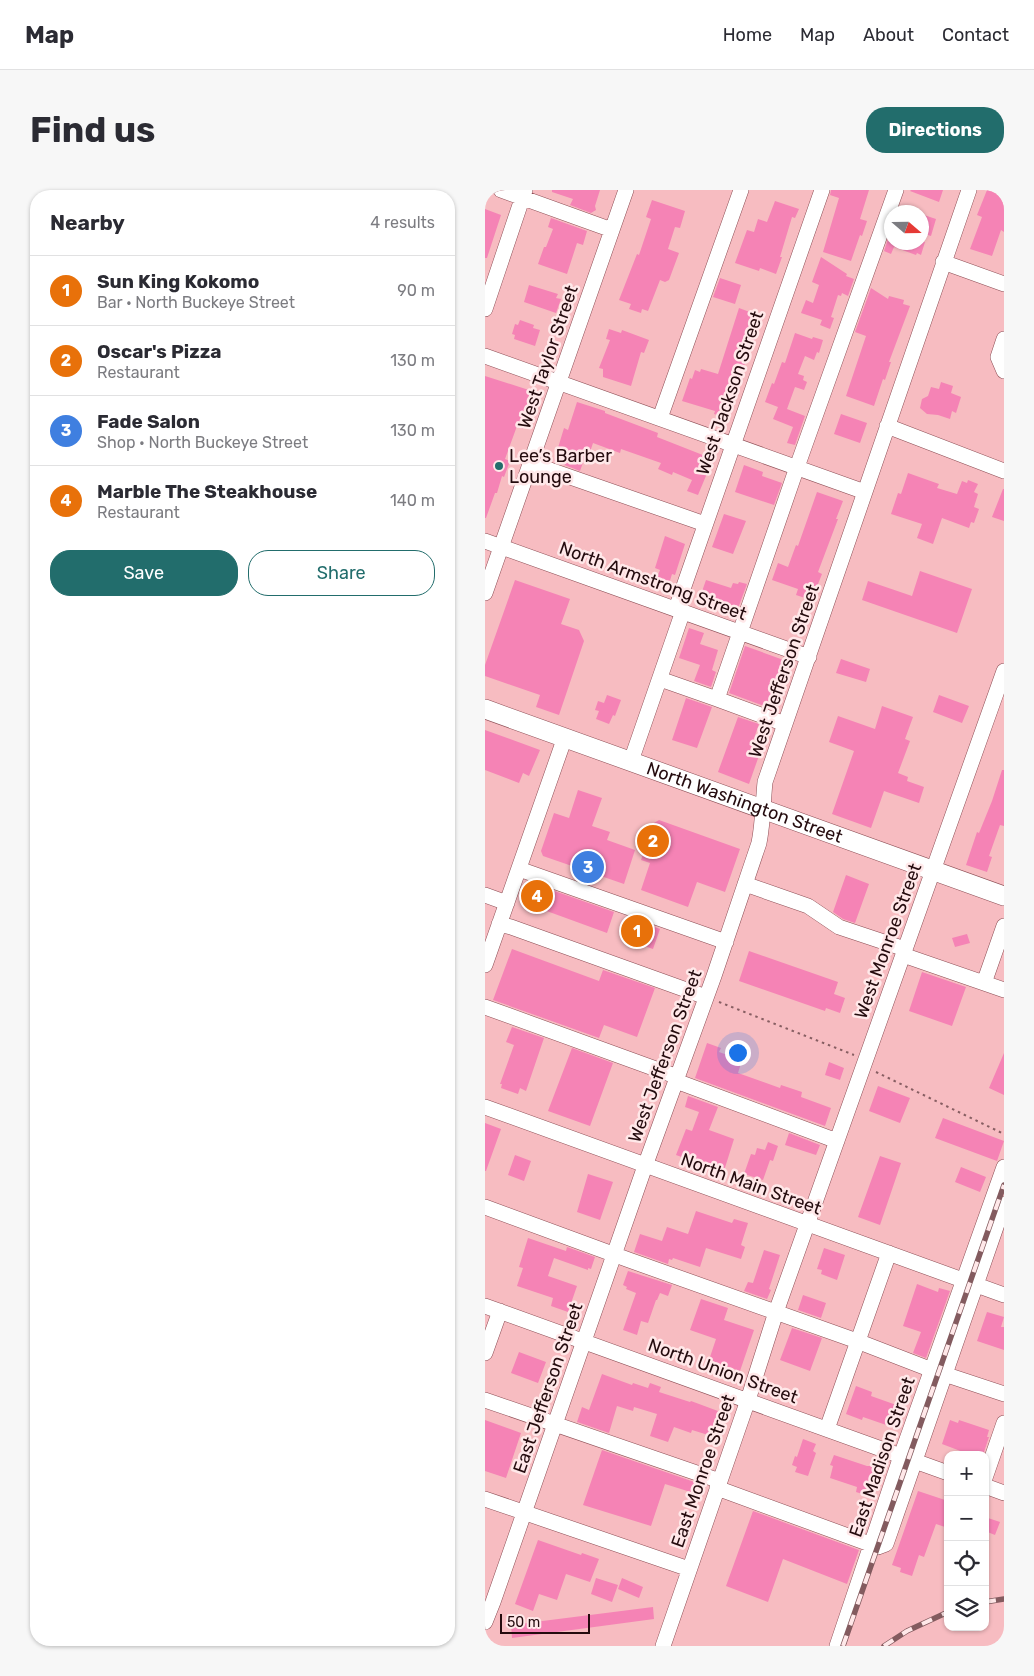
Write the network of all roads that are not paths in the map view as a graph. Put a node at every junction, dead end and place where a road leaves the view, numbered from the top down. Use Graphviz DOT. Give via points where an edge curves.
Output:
graph roads {
  1 [pos="501,190"];
  2 [pos="626,190"];
  3 [pos="741,190"];
  4 [pos="822,190"];
  5 [pos="896,190"];
  6 [pos="969,190"];
  7 [pos="524,194"];
  8 [pos="612,230"];
  9 [pos="943,262"];
  10 [pos="1004,284"];
  11 [pos="485,309"];
  12 [pos="1004,339"];
  13 [pos="485,356"];
  14 [pos="1004,371"];
  15 [pos="559,382"];
  16 [pos="660,418"];
  17 [pos="887,426"];
  18 [pos="732,445"];
  19 [pos="530,463"];
  20 [pos="797,467"];
  21 [pos="1004,471"];
  22 [pos="865,492"];
  23 [pos="705,524"];
  24 [pos="485,541"];
  25 [pos="501,547"];
  26 [pos="485,593"];
  27 [pos="679,610"];
  28 [pos="740,632"];
  29 [pos="809,657"];
  30 [pos="1003,675"];
  31 [pos="660,679"];
  32 [pos="717,699"];
  33 [pos="485,708"];
  34 [pos="785,724"];
  35 [pos="565,737"];
  36 [pos="631,761"];
  37 [pos="762,809"];
  38 [pos="519,869"];
  39 [pos="933,870"];
  40 [pos="745,884"];
  41 [pos="485,895"];
  42 [pos="1004,896"];
  43 [pos="507,903"];
  44 [pos="499,924"];
  45 [pos="1004,926"];
  46 [pos="726,942"];
  47 [pos="904,952"];
  48 [pos="485,965"];
  49 [pos="984,984"];
  50 [pos="1004,990"];
  51 [pos="706,997"];
  52 [pos="485,1007"];
  53 [pos="677,1079"];
  54 [pos="485,1108"];
  55 [pos="837,1141"];
  56 [pos="645,1166"];
  57 [pos="1004,1167"];
  58 [pos="1004,1204"];
  59 [pos="485,1207"];
  60 [pos="807,1224"];
  61 [pos="889,1253"];
  62 [pos="614,1255"];
  63 [pos="970,1283"];
  64 [pos="1004,1295"];
  65 [pos="485,1306"];
  66 [pos="499,1311"];
  67 [pos="776,1312"];
  68 [pos="585,1341"];
  69 [pos="857,1341"];
  70 [pos="485,1353"];
  71 [pos="938,1372"];
  72 [pos="1004,1394"];
  73 [pos="485,1400"];
  74 [pos="749,1400"];
  75 [pos="1004,1423"];
  76 [pos="555,1424"];
  77 [pos="827,1429"];
  78 [pos="908,1458"];
  79 [pos="989,1466"];
  80 [pos="944,1471"];
  81 [pos="719,1484"];
  82 [pos="989,1487"];
  83 [pos="1004,1493"];
  84 [pos="485,1499"];
  85 [pos="524,1512"];
  86 [pos="875,1546"];
  87 [pos="689,1569"];
  88 [pos="489,1601"];
  89 [pos="485,1622"];
  90 [pos="663,1646"];
  91 [pos="837,1646"];
  1 -- 7 [label="street"];
  2 -- 8 [label="street, West Taylor Street"];
  3 -- 16 [label="street"];
  4 -- 18 [label="street, West Jackson Street"];
  5 -- 20 [label="street"];
  6 -- 9 [label="street, West Jefferson Street"];
  7 -- 8 [label="street"];
  7 -- 11 [label="street"];
  8 -- 15 [label="street, West Taylor Street"];
  9 -- 10 [label="street"];
  9 -- 17 [label="street, West Jefferson Street"];
  12 -- 14 [label="street" via="998,357"];
  13 -- 15 [label="street"];
  15 -- 16 [label="street"];
  15 -- 19 [label="street, West Taylor Street"];
  16 -- 18 [label="street"];
  17 -- 21 [label="street"];
  17 -- 22 [label="street, West Jefferson Street"];
  18 -- 20 [label="street"];
  18 -- 23 [label="street, West Jackson Street"];
  19 -- 23 [label="street"];
  19 -- 25 [label="street, West Taylor Street"];
  20 -- 22 [label="street"];
  20 -- 28 [label="street"];
  22 -- 29 [label="street, West Jefferson Street"];
  23 -- 27 [label="street, West Jackson Street"];
  24 -- 25 [label="street, North Armstrong Street"];
  25 -- 26 [label="street, West Taylor Street"];
  25 -- 27 [label="street, North Armstrong Street"];
  27 -- 28 [label="street, North Armstrong Street"];
  27 -- 31 [label="street, West Jackson Street"];
  28 -- 29 [label="street, North Armstrong Street"];
  28 -- 32 [label="street"];
  29 -- 34 [label="street, West Jefferson Street"];
  30 -- 39 [label="street, West Monroe Street"];
  31 -- 32 [label="street"];
  31 -- 36 [label="street, West Jackson Street"];
  32 -- 34 [label="street"];
  33 -- 35 [label="main road, North Washington Street"];
  34 -- 37 [label="street, West Jefferson Street" via="765,782"];
  35 -- 36 [label="main road, North Washington Street"];
  35 -- 38 [label="street"];
  36 -- 37 [label="main road, North Washington Street"];
  37 -- 39 [label="main road, North Washington Street"];
  37 -- 40 [label="street, West Jefferson Street" via="761,836"];
  38 -- 43 [label="street"];
  38 -- 46 [label="street"];
  39 -- 42 [label="main road, North Washington Street"];
  39 -- 47 [label="street, West Monroe Street"];
  40 -- 46 [label="street, West Jefferson Street"];
  40 -- 47 [label="street" via="808,906 839,927"];
  41 -- 43 [label="street"];
  43 -- 44 [label="street"];
  44 -- 48 [label="street"];
  44 -- 51 [label="street"];
  45 -- 49 [label="street"];
  46 -- 51 [label="street, West Jefferson Street"];
  47 -- 49 [label="street"];
  47 -- 55 [label="street, West Monroe Street"];
  49 -- 50 [label="street"];
  51 -- 53 [label="street, West Jefferson Street"];
  52 -- 53 [label="street"];
  53 -- 55 [label="street"];
  53 -- 56 [label="street, West Jefferson Street"];
  54 -- 56 [label="street, North Main Street"];
  55 -- 60 [label="street, West Monroe Street"];
  56 -- 60 [label="street, North Main Street"];
  56 -- 62 [label="street, East Jefferson Street"];
  57 -- 63 [label="street"];
  58 -- 63 [label="street"];
  59 -- 62 [label="street"];
  60 -- 61 [label="street, North Main Street"];
  60 -- 67 [label="street, East Monroe Street"];
  61 -- 63 [label="street, North Main Street"];
  61 -- 69 [label="street"];
  62 -- 67 [label="street"];
  62 -- 68 [label="street, East Jefferson Street"];
  63 -- 64 [label="street, North Main Street"];
  63 -- 71 [label="street, East Madison Street"];
  65 -- 66 [label="street, North Union Street"];
  66 -- 68 [label="street, North Union Street"];
  66 -- 70 [label="street"];
  67 -- 69 [label="street"];
  67 -- 74 [label="street, East Monroe Street"];
  68 -- 74 [label="street, North Union Street"];
  68 -- 76 [label="street, East Jefferson Street"];
  69 -- 71 [label="street"];
  69 -- 77 [label="street"];
  71 -- 72 [label="street"];
  71 -- 78 [label="street, East Madison Street"];
  73 -- 76 [label="street"];
  74 -- 77 [label="street, North Union Street"];
  74 -- 81 [label="street, East Monroe Street"];
  75 -- 79 [label="street"];
  76 -- 81 [label="street"];
  76 -- 85 [label="street, East Jefferson Street"];
  77 -- 78 [label="street, North Union Street"];
  78 -- 80 [label="street, North Union Street"];
  78 -- 86 [label="street, East Madison Street"];
  81 -- 86 [label="street"];
  81 -- 87 [label="street, East Monroe Street"];
  82 -- 83 [label="street"];
  84 -- 85 [label="street"];
  85 -- 87 [label="street"];
  85 -- 88 [label="street, East Jefferson Street"];
  86 -- 91 [label="street, East Madison Street"];
  87 -- 90 [label="street, East Monroe Street"];
  88 -- 89 [label="street, East Jefferson Street"];
}
